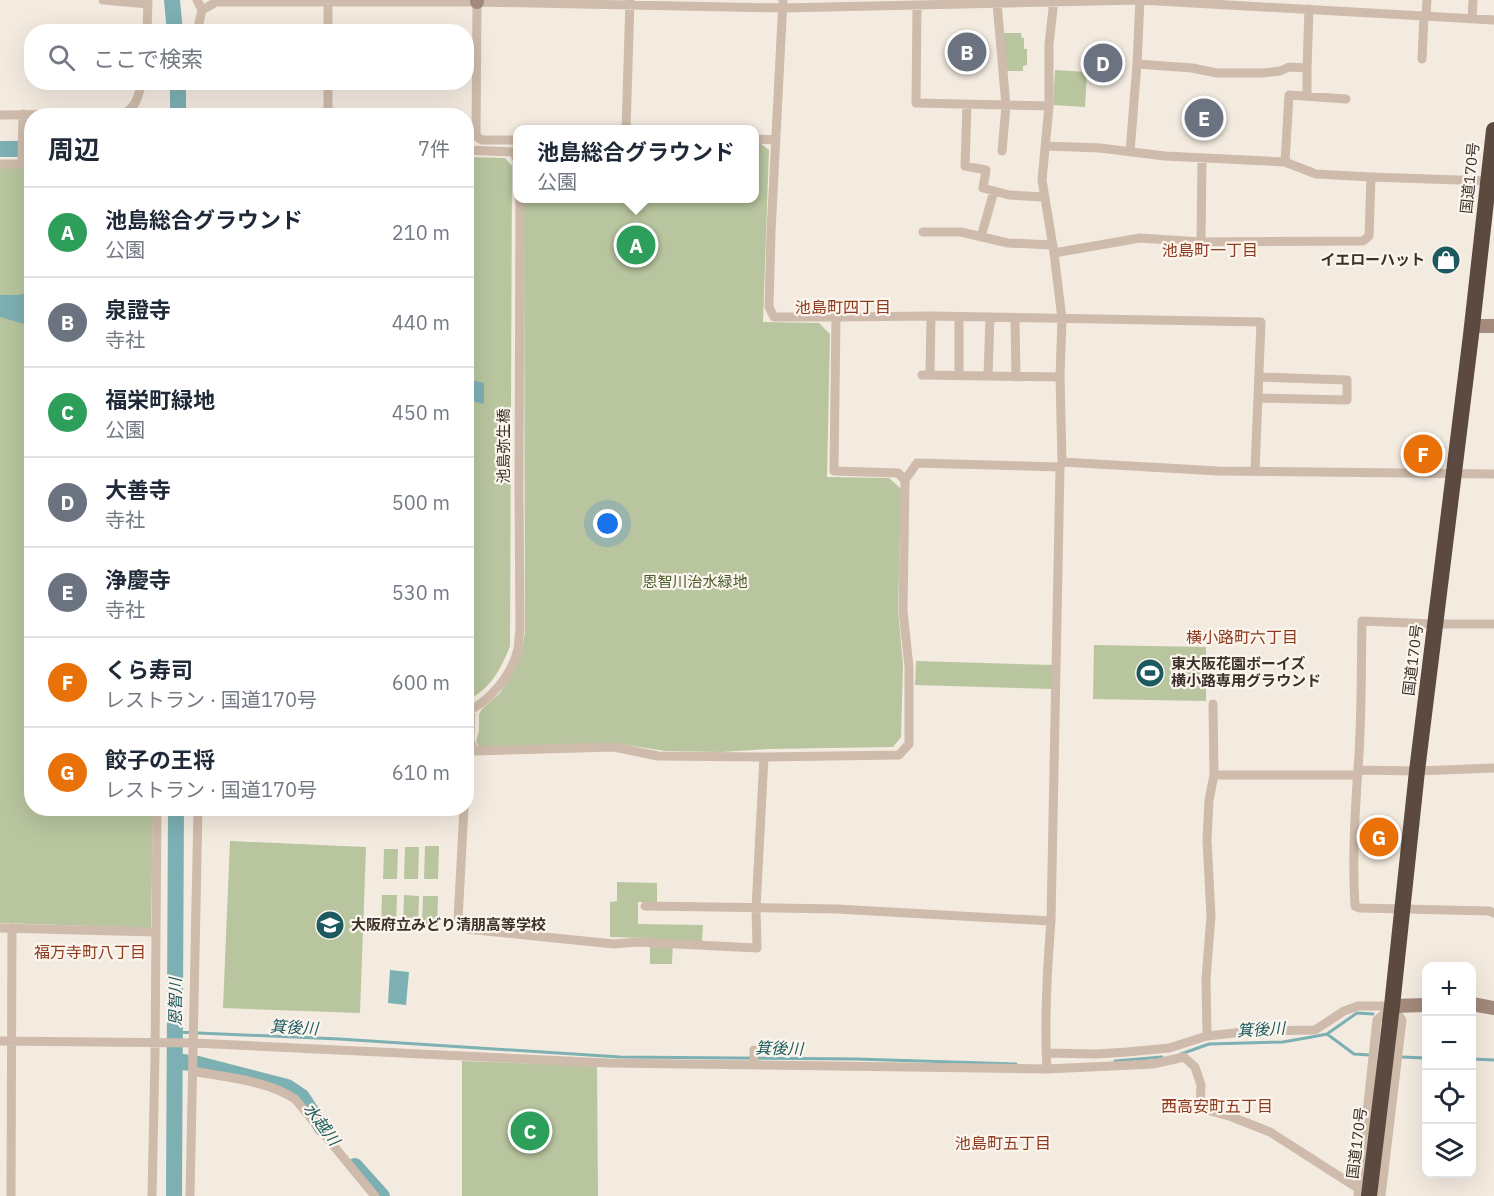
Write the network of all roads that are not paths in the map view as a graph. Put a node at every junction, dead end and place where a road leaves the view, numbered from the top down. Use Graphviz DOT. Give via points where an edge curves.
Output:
graph roads {
  1 [pos="104,0"];
  2 [pos="197,0"];
  3 [pos="1140,0"];
  4 [pos="1427,0"];
  5 [pos="1473,0"];
  6 [pos="328,1"];
  7 [pos="477,1"];
  8 [pos="1054,1"];
  9 [pos="148,2"];
  10 [pos="630,2"];
  11 [pos="994,2"];
  12 [pos="1210,2"];
  13 [pos="783,4"];
  14 [pos="917,5"];
  15 [pos="1309,9"];
  16 [pos="202,10"];
  17 [pos="1425,16"];
  18 [pos="1472,19"];
  19 [pos="1494,20"];
  20 [pos="147,24"];
  21 [pos="199,24"];
  22 [pos="328,24"];
  23 [pos="1422,60"];
  24 [pos="1137,64"];
  25 [pos="1307,68"];
  26 [pos="139,90"];
  27 [pos="328,90"];
  28 [pos="1307,96"];
  29 [pos="1346,99"];
  30 [pos="967,105"];
  31 [pos="1006,106"];
  32 [pos="1049,106"];
  33 [pos="133,108"];
  34 [pos="328,108"];
  35 [pos="23,114"];
  36 [pos="0,115"];
  37 [pos="626,125"];
  38 [pos="1494,130"];
  39 [pos="759,139"];
  40 [pos="513,140"];
  41 [pos="776,140"];
  42 [pos="1046,146"];
  43 [pos="474,150"];
  44 [pos="1002,151"];
  45 [pos="1130,152"];
  46 [pos="513,153"];
  47 [pos="1202,158"];
  48 [pos="1285,162"];
  49 [pos="0,164"];
  50 [pos="1371,177"];
  51 [pos="1488,181"];
  52 [pos="994,191"];
  53 [pos="1045,196"];
  54 [pos="520,203"];
  55 [pos="923,232"];
  56 [pos="981,237"];
  57 [pos="1201,242"];
  58 [pos="1054,249"];
  59 [pos="931,316"];
  60 [pos="836,317"];
  61 [pos="959,317"];
  62 [pos="990,317"];
  63 [pos="1016,318"];
  64 [pos="1062,319"];
  65 [pos="1472,326"];
  66 [pos="1494,326"];
  67 [pos="959,376"];
  68 [pos="988,376"];
  69 [pos="1016,377"];
  70 [pos="1060,377"];
  71 [pos="1259,377"];
  72 [pos="1258,398"];
  73 [pos="1061,465"];
  74 [pos="1255,471"];
  75 [pos="1454,474"];
  76 [pos="1494,474"];
  77 [pos="905,480"];
  78 [pos="1435,624"];
  79 [pos="1494,624"];
  80 [pos="1213,704"];
  81 [pos="474,707"];
  82 [pos="474,749"];
  83 [pos="764,757"];
  84 [pos="1494,768"];
  85 [pos="1417,771"];
  86 [pos="1358,773"];
  87 [pos="1214,775"];
  88 [pos="157,816"];
  89 [pos="198,816"];
  90 [pos="464,816"];
  91 [pos="645,906"];
  92 [pos="756,908"];
  93 [pos="1402,910"];
  94 [pos="1494,914"];
  95 [pos="1051,921"];
  96 [pos="0,928"];
  97 [pos="12,928"];
  98 [pos="156,932"];
  99 [pos="1422,1005"];
  100 [pos="1476,1005"];
  101 [pos="1392,1006"];
  102 [pos="1494,1008"];
  103 [pos="1207,1036"];
  104 [pos="0,1041"];
  105 [pos="12,1041"];
  106 [pos="156,1043"];
  107 [pos="191,1043"];
  108 [pos="754,1050"];
  109 [pos="1046,1053"];
  110 [pos="754,1064"];
  111 [pos="193,1066"];
  112 [pos="1047,1069"];
  113 [pos="1362,1194"];
  114 [pos="11,1196"];
  115 [pos="152,1196"];
  116 [pos="190,1196"];
  117 [pos="375,1196"];
  118 [pos="1381,1196"];
  1 -- 9 [label="street"];
  2 -- 16 [label="street"];
  3 -- 8 [label="street"];
  3 -- 12 [label="street"];
  3 -- 24 [label="street"];
  4 -- 17 [label="street"];
  5 -- 18 [label="street"];
  6 -- 7 [label="street"];
  6 -- 16 [label="street" via="216,2"];
  6 -- 22 [label="street"];
  7 -- 10 [label="street"];
  7 -- 40 [label="street" via="476,136 482,140"];
  8 -- 11 [label="street"];
  8 -- 32 [label="street"];
  9 -- 20 [label="street"];
  10 -- 13 [label="street"];
  10 -- 37 [label="street"];
  11 -- 14 [label="street"];
  11 -- 31 [label="street"];
  12 -- 15 [label="street"];
  13 -- 14 [label="street"];
  13 -- 41 [label="street"];
  14 -- 30 [label="street" via="916,103"];
  15 -- 17 [label="street"];
  15 -- 25 [label="street"];
  16 -- 21 [label="street"];
  17 -- 18 [label="street"];
  17 -- 23 [label="street"];
  18 -- 19 [label="street"];
  24 -- 25 [label="street" via="1217,73"];
  24 -- 45 [label="street"];
  25 -- 28 [label="street"];
  26 -- 33 [label="street"];
  27 -- 34 [label="street"];
  28 -- 29 [label="street"];
  28 -- 48 [label="street" via="1289,95"];
  30 -- 31 [label="street"];
  30 -- 52 [label="street" via="965,166 986,170 983,188"];
  31 -- 32 [label="street"];
  31 -- 44 [label="street"];
  32 -- 42 [label="street"];
  35 -- 36 [label="street"];
  35 -- 49 [label="street" via="22,164"];
  38 -- 51 [label="highway, 国道170号"];
  39 -- 41 [label="street"];
  41 -- 60 [label="street" via="769,307 774,317"];
  42 -- 45 [label="street"];
  42 -- 53 [label="street" via="1042,180"];
  43 -- 46 [label="street"];
  45 -- 47 [label="street"];
  47 -- 48 [label="street"];
  47 -- 57 [label="street"];
  48 -- 50 [label="street" via="1316,174"];
  50 -- 51 [label="street"];
  50 -- 57 [label="street" via="1369,236 1363,241"];
  51 -- 65 [label="highway, 国道170号"];
  52 -- 53 [label="street"];
  52 -- 56 [label="street"];
  53 -- 58 [label="street"];
  54 -- 81 [label="street, 池島弥生橋" via="520,629 511,668 498,687"];
  55 -- 56 [label="street" via="961,232"];
  56 -- 58 [label="street"];
  57 -- 58 [label="street" via="1140,238"];
  58 -- 64 [label="street"];
  59 -- 60 [label="street"];
  59 -- 61 [label="street"];
  59 -- 67 [label="street" via="926,375"];
  60 -- 77 [label="street" via="834,471 898,472"];
  61 -- 62 [label="street"];
  61 -- 67 [label="street"];
  62 -- 63 [label="street"];
  62 -- 68 [label="street"];
  63 -- 64 [label="street"];
  63 -- 69 [label="street"];
  64 -- 70 [label="street"];
  64 -- 71 [label="street" via="1261,322"];
  65 -- 66 [label="street"];
  65 -- 75 [label="highway, 国道170号"];
  67 -- 68 [label="street"];
  68 -- 69 [label="street"];
  69 -- 70 [label="street"];
  70 -- 73 [label="street"];
  71 -- 72 [label="street"];
  71 -- 72 [label="street" via="1347,380 1347,400"];
  72 -- 74 [label="street"];
  73 -- 74 [label="street"];
  73 -- 77 [label="street" via="917,463"];
  73 -- 95 [label="street"];
  74 -- 75 [label="street"];
  75 -- 76 [label="street"];
  75 -- 78 [label="highway, 国道170号"];
  77 -- 83 [label="street" via="903,611 909,667 909,744 900,755"];
  78 -- 79 [label="street"];
  78 -- 85 [label="highway, 国道170号"];
  78 -- 86 [label="street" via="1362,621"];
  80 -- 87 [label="street"];
  82 -- 83 [label="street" via="614,747 658,756"];
  83 -- 92 [label="street"];
  84 -- 85 [label="street"];
  85 -- 86 [label="street"];
  85 -- 93 [label="highway, 国道170号"];
  86 -- 87 [label="street"];
  86 -- 93 [label="street" via="1355,906"];
  87 -- 103 [label="street" via="1207,840 1211,916"];
  88 -- 98 [label="street"];
  89 -- 107 [label="street"];
  90 -- 92 [label="street" via="458,920 466,928 614,944 757,948"];
  91 -- 92 [label="street"];
  92 -- 95 [label="street"];
  93 -- 94 [label="street"];
  93 -- 101 [label="highway, 国道170号"];
  95 -- 109 [label="street"];
  96 -- 97 [label="street"];
  97 -- 98 [label="street"];
  97 -- 105 [label="street"];
  98 -- 106 [label="street"];
  99 -- 101 [label="street"];
  100 -- 102 [label="street"];
  101 -- 103 [label="street" via="1358,1006 1315,1030"];
  101 -- 113 [label="highway, 国道170号"];
  101 -- 118 [label="street" via="1402,1020"];
  103 -- 109 [label="street" via="1169,1048 1096,1054"];
  104 -- 105 [label="street"];
  105 -- 106 [label="street"];
  105 -- 114 [label="street"];
  106 -- 107 [label="street"];
  106 -- 115 [label="street"];
  107 -- 110 [label="street" via="609,1063"];
  107 -- 111 [label="street"];
  108 -- 110 [label="street"];
  109 -- 112 [label="street"];
  110 -- 112 [label="street"];
  111 -- 116 [label="street"];
  111 -- 117 [label="street" via="270,1086 295,1099"];
  112 -- 113 [label="street" via="1153,1064 1184,1057 1198,1076 1200,1108 1270,1132"];
}
